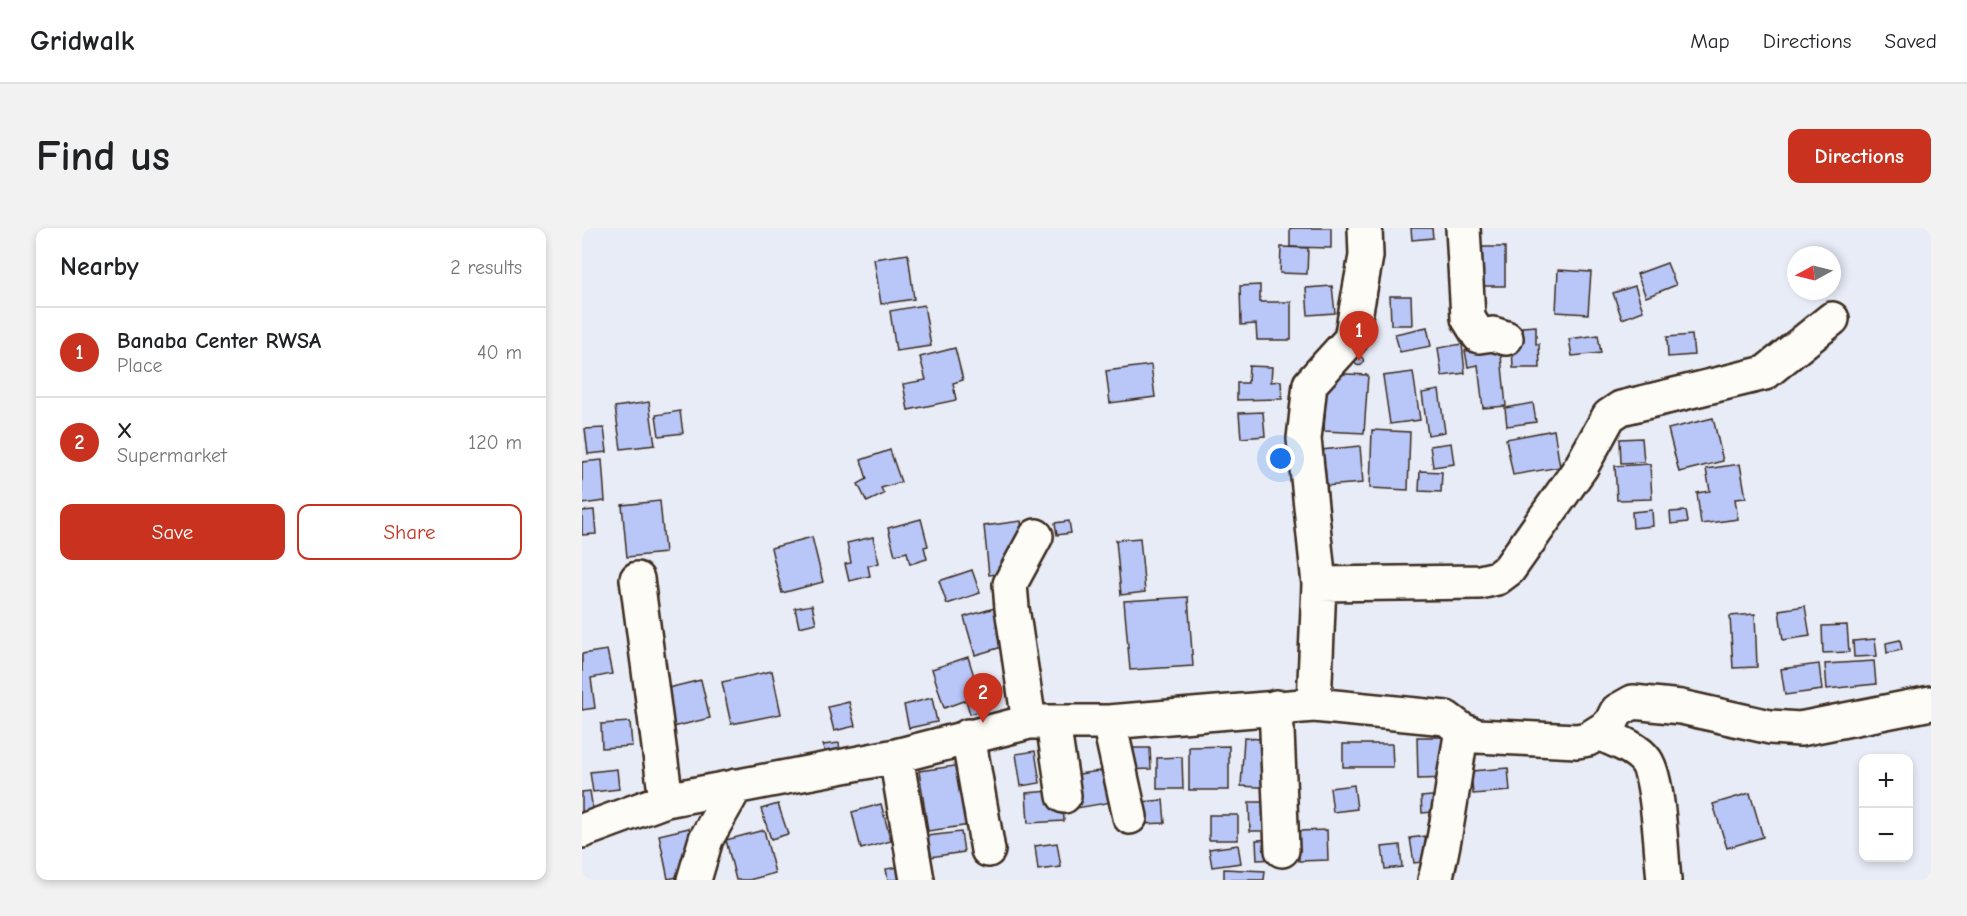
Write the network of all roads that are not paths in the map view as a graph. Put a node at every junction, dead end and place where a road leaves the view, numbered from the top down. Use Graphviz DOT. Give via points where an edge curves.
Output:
graph roads {
  1 [pos="1365,228"];
  2 [pos="1464,228"];
  3 [pos="1832,319"];
  4 [pos="1506,338"];
  5 [pos="1036,536"];
  6 [pos="637,579"];
  7 [pos="1319,584"];
  8 [pos="1931,703"];
  9 [pos="1314,705"];
  10 [pos="1276,707"];
  11 [pos="1109,722"];
  12 [pos="1041,723"];
  13 [pos="1462,730"];
  14 [pos="1599,733"];
  15 [pos="969,736"];
  16 [pos="896,756"];
  17 [pos="736,786"];
  18 [pos="1064,796"];
  19 [pos="666,800"];
  20 [pos="1130,817"];
  21 [pos="582,831"];
  22 [pos="988,850"];
  23 [pos="1282,850"];
  24 [pos="694,880"];
  25 [pos="917,880"];
  26 [pos="1435,880"];
  27 [pos="1664,880"];
  1 -- 7 [label="street" via="1366,256 1351,339 1310,384 1304,439"];
  2 -- 4 [label="street" via="1468,318 1479,336 1494,334"];
  3 -- 7 [label="street" via="1765,373 1621,408 1609,416 1581,467 1509,569 1497,578 1480,582"];
  5 -- 12 [label="street" via="1010,584 1012,608"];
  6 -- 19 [label="street"];
  7 -- 9 [label="street"];
  8 -- 14 [label="street" via="1800,729 1633,702 1617,711 1610,725"];
  9 -- 10 [label="street"];
  9 -- 13 [label="street" via="1446,718"];
  10 -- 11 [label="street"];
  10 -- 23 [label="street"];
  11 -- 12 [label="street"];
  11 -- 20 [label="street"];
  12 -- 15 [label="street"];
  12 -- 18 [label="street"];
  13 -- 14 [label="street" via="1477,736 1577,741"];
  13 -- 26 [label="street" via="1445,843"];
  14 -- 27 [label="street" via="1628,746 1645,760 1653,776"];
  15 -- 16 [label="street"];
  15 -- 22 [label="street"];
  16 -- 17 [label="street"];
  16 -- 25 [label="street"];
  17 -- 19 [label="street"];
  17 -- 24 [label="street" via="706,839"];
  19 -- 21 [label="street"];
}
